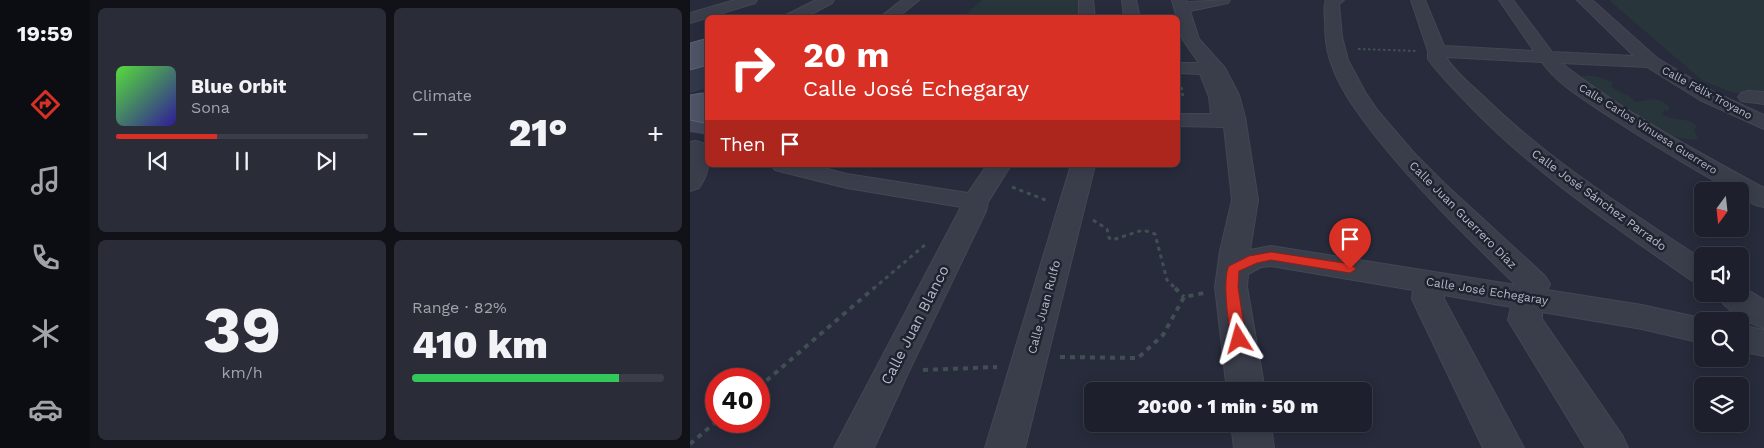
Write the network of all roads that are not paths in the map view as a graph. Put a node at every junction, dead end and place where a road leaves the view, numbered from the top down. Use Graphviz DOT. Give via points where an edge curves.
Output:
graph roads {
  1 [pos="750,0"];
  2 [pos="828,0"];
  3 [pos="912,0"];
  4 [pos="1086,0"];
  5 [pos="1129,0"];
  6 [pos="1223,0"];
  7 [pos="1337,0"];
  8 [pos="1418,0"];
  9 [pos="1506,0"];
  10 [pos="1584,0"];
  11 [pos="1180,3"];
  12 [pos="797,15"];
  13 [pos="890,15"];
  14 [pos="1087,15"];
  15 [pos="1132,15"];
  16 [pos="690,18"];
  17 [pos="1437,51"];
  18 [pos="1548,57"];
  19 [pos="1208,62"];
  20 [pos="1651,62"];
  21 [pos="1180,67"];
  22 [pos="1180,67"];
  23 [pos="1180,120"];
  24 [pos="1764,123"];
  25 [pos="700,150"];
  26 [pos="791,167"];
  27 [pos="1082,167"];
  28 [pos="690,183"];
  29 [pos="982,193"];
  30 [pos="1764,199"];
  31 [pos="1240,231"];
  32 [pos="1271,256"];
  33 [pos="1694,267"];
  34 [pos="1232,278"];
  35 [pos="1429,282"];
  36 [pos="1528,298"];
  37 [pos="1744,302"];
  38 [pos="1764,316"];
  39 [pos="1694,328"];
  40 [pos="1749,340"];
  41 [pos="1764,343"];
  42 [pos="1245,382"];
  43 [pos="1252,432"];
  44 [pos="854,448"];
  45 [pos="1005,448"];
  46 [pos="1254,448"];
  47 [pos="1504,448"];
  48 [pos="1608,448"];
  1 -- 16 [label="street"];
  2 -- 12 [label="street"];
  3 -- 13 [label="street"];
  4 -- 14 [label="street"];
  5 -- 15 [label="street"];
  6 -- 11 [label="street" via="1203,5"];
  7 -- 36 [label="street, Calle Juan Guerrero Díaz" via="1332,4 1335,49 1349,82 1376,124 1438,193 1534,284"];
  8 -- 17 [label="street, Calle José Sánchez Parrado"];
  9 -- 18 [label="street, Calle Carlos Vinuesa Guerrero"];
  10 -- 20 [label="street, Calle Félix Troyano"];
  11 -- 19 [label="street" via="1191,40"];
  17 -- 18 [label="street"];
  17 -- 33 [label="street, Calle José Sánchez Parrado" via="1437,59 1470,96 1531,152"];
  18 -- 20 [label="street"];
  18 -- 30 [label="street, Calle Carlos Vinuesa Guerrero" via="1558,70 1590,95"];
  19 -- 21 [label="street"];
  19 -- 31 [label="street" via="1216,68 1229,95 1234,117 1246,200"];
  20 -- 24 [label="street, Calle Félix Troyano" via="1707,96"];
  22 -- 23 [label="street" via="1208,71 1219,97 1224,121"];
  25 -- 28 [label="street"];
  26 -- 29 [label="street" via="847,181"];
  27 -- 45 [label="street, Calle Juan Rulfo"];
  29 -- 44 [label="street, Calle Juan Blanco"];
  31 -- 32 [label="street, Calle José Echegaray"];
  31 -- 34 [label="street"];
  32 -- 34 [label="street, Calle José Echegaray" via="1254,259"];
  32 -- 35 [label="street, Calle José Echegaray"];
  34 -- 42 [label="street"];
  35 -- 36 [label="street, Calle José Echegaray"];
  35 -- 47 [label="street" via="1428,299"];
  36 -- 39 [label="street, Calle José Echegaray"];
  36 -- 48 [label="street" via="1525,320"];
  37 -- 38 [label="street"];
  40 -- 41 [label="street"];
  43 -- 46 [label="street"];
}
